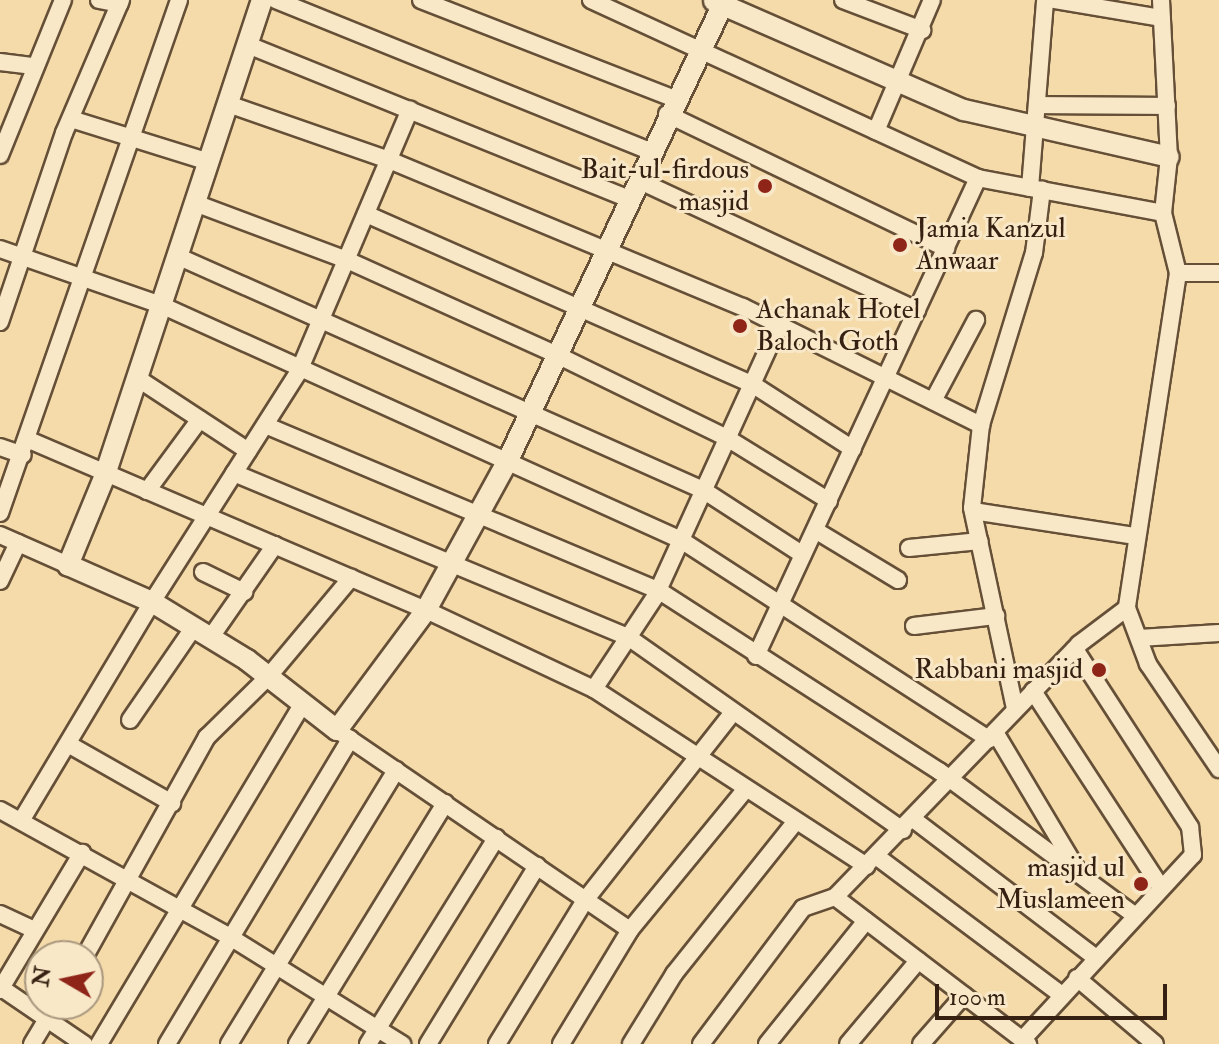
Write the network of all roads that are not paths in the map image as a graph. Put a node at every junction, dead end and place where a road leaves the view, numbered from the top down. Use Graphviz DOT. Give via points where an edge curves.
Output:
graph roads {
  1 [pos="63,0"];
  2 [pos="99,0"];
  3 [pos="179,0"];
  4 [pos="421,0"];
  5 [pos="591,0"];
  6 [pos="843,0"];
  7 [pos="932,0"];
  8 [pos="1045,0"];
  9 [pos="1054,0"];
  10 [pos="1161,0"];
  11 [pos="261,1"];
  12 [pos="720,1"];
  13 [pos="120,2"];
  14 [pos="1162,18"];
  15 [pos="922,30"];
  16 [pos="248,45"];
  17 [pos="699,51"];
  18 [pos="0,62"];
  19 [pos="34,66"];
  20 [pos="898,77"];
  21 [pos="228,104"];
  22 [pos="1037,105"];
  23 [pos="671,106"];
  24 [pos="1167,106"];
  25 [pos="410,110"];
  26 [pos="71,119"];
  27 [pos="1035,129"];
  28 [pos="3,130"];
  29 [pos="876,131"];
  30 [pos="132,138"];
  31 [pos="650,151"];
  32 [pos="0,155"];
  33 [pos="1169,157"];
  34 [pos="389,160"];
  35 [pos="209,162"];
  36 [pos="978,178"];
  37 [pos="638,180"];
  38 [pos="1036,189"];
  39 [pos="629,199"];
  40 [pos="195,203"];
  41 [pos="1163,213"];
  42 [pos="366,214"];
  43 [pos="946,248"];
  44 [pos="0,249"];
  45 [pos="605,252"];
  46 [pos="177,256"];
  47 [pos="22,257"];
  48 [pos="347,260"];
  49 [pos="1178,273"];
  50 [pos="1219,273"];
  51 [pos="84,278"];
  52 [pos="161,305"];
  53 [pos="579,308"];
  54 [pos="917,310"];
  55 [pos="322,318"];
  56 [pos="976,320"];
  57 [pos="0,322"];
  58 [pos="779,325"];
  59 [pos="557,355"];
  60 [pos="299,371"];
  61 [pos="137,378"];
  62 [pos="886,379"];
  63 [pos="752,384"];
  64 [pos="933,401"];
  65 [pos="530,413"];
  66 [pos="200,419"];
  67 [pos="265,425"];
  68 [pos="981,425"];
  69 [pos="727,438"];
  70 [pos="0,447"];
  71 [pos="26,448"];
  72 [pos="853,449"];
  73 [pos="248,451"];
  74 [pos="508,460"];
  75 [pos="106,473"];
  76 [pos="234,473"];
  77 [pos="7,477"];
  78 [pos="703,490"];
  79 [pos="147,491"];
  80 [pos="829,501"];
  81 [pos="973,511"];
  82 [pos="0,513"];
  83 [pos="479,513"];
  84 [pos="207,516"];
  85 [pos="815,530"];
  86 [pos="0,535"];
  87 [pos="1134,536"];
  88 [pos="681,540"];
  89 [pos="980,541"];
  90 [pos="18,543"];
  91 [pos="275,545"];
  92 [pos="909,548"];
  93 [pos="803,555"];
  94 [pos="451,563"];
  95 [pos="68,565"];
  96 [pos="203,572"];
  97 [pos="351,578"];
  98 [pos="898,580"];
  99 [pos="0,581"];
  100 [pos="658,590"];
  101 [pos="244,592"];
  102 [pos="782,600"];
  103 [pos="152,602"];
  104 [pos="1127,608"];
  105 [pos="426,610"];
  106 [pos="996,616"];
  107 [pos="914,626"];
  108 [pos="203,632"];
  109 [pos="1219,633"];
  110 [pos="628,637"];
  111 [pos="1139,638"];
  112 [pos="1075,649"];
  113 [pos="756,656"];
  114 [pos="269,676"];
  115 [pos="594,689"];
  116 [pos="1033,691"];
  117 [pos="303,703"];
  118 [pos="1015,709"];
  119 [pos="733,712"];
  120 [pos="130,720"];
  121 [pos="344,734"];
  122 [pos="992,736"];
  123 [pos="68,744"];
  124 [pos="698,758"];
  125 [pos="1219,769"];
  126 [pos="396,770"];
  127 [pos="952,780"];
  128 [pos="745,790"];
  129 [pos="172,803"];
  130 [pos="445,803"];
  131 [pos="0,810"];
  132 [pos="21,821"];
  133 [pos="796,821"];
  134 [pos="908,825"];
  135 [pos="496,838"];
  136 [pos="82,853"];
  137 [pos="872,861"];
  138 [pos="537,866"];
  139 [pos="1080,875"];
  140 [pos="130,880"];
  141 [pos="1161,887"];
  142 [pos="835,897"];
  143 [pos="586,899"];
  144 [pos="181,909"];
  145 [pos="0,914"];
  146 [pos="1134,915"];
  147 [pos="866,921"];
  148 [pos="34,930"];
  149 [pos="630,930"];
  150 [pos="230,937"];
  151 [pos="94,940"];
  152 [pos="1095,957"];
  153 [pos="918,961"];
  154 [pos="277,966"];
  155 [pos="1077,978"];
  156 [pos="1,988"];
  157 [pos="964,995"];
  158 [pos="1062,995"];
  159 [pos="326,996"];
  160 [pos="24,998"];
  161 [pos="47,1020"];
  162 [pos="61,1020"];
  163 [pos="378,1029"];
  164 [pos="1025,1042"];
  165 [pos="32,1044"];
  166 [pos="84,1044"];
  167 [pos="99,1044"];
  168 [pos="167,1044"];
  169 [pos="229,1044"];
  170 [pos="297,1044"];
  171 [pos="368,1044"];
  172 [pos="402,1044"];
  173 [pos="428,1044"];
  174 [pos="497,1044"];
  175 [pos="561,1044"];
  176 [pos="631,1044"];
  177 [pos="701,1044"];
  178 [pos="767,1044"];
  179 [pos="848,1044"];
  180 [pos="921,1044"];
  181 [pos="1155,1044"];
  1 -- 19 [label="street"];
  2 -- 13 [label="street"];
  3 -- 30 [label="street"];
  4 -- 23 [label="street"];
  5 -- 17 [label="street"];
  6 -- 15 [label="street"];
  7 -- 15 [label="street"];
  8 -- 22 [label="street"];
  9 -- 14 [label="street"];
  10 -- 14 [label="street"];
  11 -- 16 [label="street"];
  11 -- 31 [label="street"];
  12 -- 17 [label="street"];
  12 -- 20 [label="street"];
  13 -- 26 [label="street"];
  14 -- 24 [label="street"];
  15 -- 20 [label="street"];
  16 -- 21 [label="street"];
  16 -- 25 [label="street"];
  17 -- 23 [label="street"];
  17 -- 29 [label="street"];
  18 -- 19 [label="street"];
  19 -- 28 [label="street"];
  20 -- 27 [label="street" via="964,110"];
  20 -- 29 [label="street"];
  21 -- 34 [label="street"];
  21 -- 35 [label="street"];
  22 -- 24 [label="street"];
  22 -- 27 [label="street"];
  23 -- 31 [label="street"];
  23 -- 43 [label="street"];
  24 -- 33 [label="street"];
  25 -- 34 [label="street"];
  25 -- 39 [label="street"];
  26 -- 30 [label="street"];
  26 -- 47 [label="street"];
  27 -- 33 [label="street"];
  27 -- 38 [label="street"];
  28 -- 32 [label="street"];
  29 -- 36 [label="street"];
  30 -- 35 [label="street"];
  30 -- 51 [label="street"];
  31 -- 37 [label="street"];
  33 -- 41 [label="street"];
  34 -- 42 [label="street"];
  34 -- 45 [label="street"];
  35 -- 40 [label="street"];
  36 -- 38 [label="street"];
  36 -- 43 [label="street"];
  37 -- 39 [label="street"];
  37 -- 54 [label="street"];
  38 -- 41 [label="street"];
  38 -- 68 [label="street" via="1034,253"];
  39 -- 45 [label="street"];
  40 -- 46 [label="street"];
  40 -- 48 [label="street"];
  41 -- 49 [label="street"];
  42 -- 48 [label="street"];
  42 -- 53 [label="street"];
  43 -- 54 [label="street"];
  44 -- 47 [label="street"];
  45 -- 53 [label="street"];
  45 -- 58 [label="street"];
  46 -- 52 [label="street"];
  46 -- 55 [label="street"];
  47 -- 51 [label="street"];
  47 -- 57 [label="street"];
  48 -- 55 [label="street"];
  48 -- 59 [label="street"];
  49 -- 50 [label="street"];
  49 -- 87 [label="street"];
  51 -- 52 [label="street"];
  51 -- 71 [label="street"];
  52 -- 60 [label="street"];
  52 -- 61 [label="street"];
  53 -- 59 [label="street"];
  53 -- 63 [label="street"];
  54 -- 62 [label="street"];
  55 -- 60 [label="street"];
  55 -- 65 [label="street"];
  56 -- 64 [label="street"];
  58 -- 62 [label="street"];
  58 -- 63 [label="street"];
  59 -- 65 [label="street"];
  59 -- 69 [label="street"];
  60 -- 67 [label="street"];
  60 -- 74 [label="street"];
  61 -- 66 [label="street"];
  61 -- 75 [label="street"];
  62 -- 64 [label="street"];
  62 -- 72 [label="street"];
  63 -- 69 [label="street"];
  63 -- 72 [label="street"];
  64 -- 68 [label="street"];
  65 -- 74 [label="street"];
  65 -- 78 [label="street"];
  66 -- 73 [label="street"];
  66 -- 79 [label="street"];
  67 -- 73 [label="street"];
  67 -- 83 [label="street"];
  68 -- 81 [label="street"];
  69 -- 78 [label="street"];
  69 -- 80 [label="street"];
  70 -- 71 [label="street"];
  71 -- 75 [label="street"];
  71 -- 77 [label="street"];
  72 -- 80 [label="street"];
  73 -- 76 [label="street"];
  74 -- 83 [label="street"];
  74 -- 88 [label="street"];
  75 -- 79 [label="street"];
  75 -- 95 [label="street"];
  76 -- 84 [label="street"];
  76 -- 94 [label="street"];
  77 -- 82 [label="street"];
  78 -- 88 [label="street"];
  78 -- 93 [label="street"];
  79 -- 84 [label="street"];
  80 -- 85 [label="street"];
  81 -- 87 [label="street"];
  81 -- 89 [label="street"];
  83 -- 94 [label="street"];
  83 -- 100 [label="street"];
  84 -- 91 [label="street"];
  84 -- 103 [label="street"];
  85 -- 93 [label="street"];
  85 -- 98 [label="street"];
  86 -- 90 [label="street"];
  87 -- 104 [label="street"];
  88 -- 100 [label="street"];
  88 -- 102 [label="street"];
  89 -- 92 [label="street"];
  89 -- 106 [label="street"];
  90 -- 95 [label="street"];
  90 -- 99 [label="street"];
  91 -- 97 [label="street"];
  91 -- 101 [label="street"];
  93 -- 102 [label="street"];
  94 -- 105 [label="street"];
  94 -- 110 [label="street"];
  95 -- 103 [label="street"];
  96 -- 101 [label="street"];
  97 -- 105 [label="street"];
  97 -- 114 [label="street"];
  100 -- 110 [label="street"];
  100 -- 113 [label="street"];
  101 -- 108 [label="street"];
  102 -- 113 [label="street"];
  102 -- 122 [label="street"];
  103 -- 108 [label="street"];
  103 -- 123 [label="street"];
  104 -- 111 [label="street"];
  104 -- 112 [label="street"];
  105 -- 115 [label="street"];
  105 -- 121 [label="street"];
  106 -- 107 [label="street"];
  106 -- 118 [label="street"];
  108 -- 114 [label="street"];
  108 -- 120 [label="street"];
  109 -- 111 [label="street"];
  110 -- 115 [label="street"];
  110 -- 119 [label="street"];
  111 -- 125 [label="street" via="1148,664"];
  112 -- 116 [label="street"];
  112 -- 141 [label="street" via="1190,827 1193,855"];
  113 -- 127 [label="street"];
  114 -- 117 [label="street"];
  114 -- 129 [label="street" via="207,737"];
  115 -- 124 [label="street"];
  116 -- 118 [label="street"];
  116 -- 141 [label="street"];
  117 -- 121 [label="street"];
  117 -- 144 [label="street"];
  118 -- 122 [label="street"];
  119 -- 124 [label="street"];
  119 -- 134 [label="street"];
  121 -- 126 [label="street"];
  121 -- 150 [label="street"];
  122 -- 127 [label="street"];
  122 -- 139 [label="street"];
  123 -- 129 [label="street"];
  123 -- 132 [label="street"];
  124 -- 128 [label="street"];
  124 -- 143 [label="street"];
  126 -- 130 [label="street"];
  126 -- 154 [label="street"];
  127 -- 134 [label="street"];
  127 -- 139 [label="street"];
  128 -- 133 [label="street"];
  128 -- 149 [label="street"];
  129 -- 140 [label="street"];
  130 -- 135 [label="street"];
  130 -- 159 [label="street"];
  131 -- 132 [label="street"];
  132 -- 136 [label="street"];
  133 -- 137 [label="street"];
  133 -- 176 [label="street" via="674,974"];
  134 -- 137 [label="street"];
  134 -- 152 [label="street"];
  135 -- 138 [label="street"];
  135 -- 163 [label="street"];
  136 -- 140 [label="street"];
  136 -- 148 [label="street"];
  137 -- 142 [label="street"];
  137 -- 158 [label="street"];
  138 -- 143 [label="street"];
  138 -- 173 [label="street"];
  139 -- 146 [label="street"];
  140 -- 144 [label="street"];
  140 -- 151 [label="street"];
  141 -- 146 [label="street"];
  142 -- 147 [label="street"];
  142 -- 177 [label="street" via="803,908"];
  143 -- 149 [label="street"];
  143 -- 174 [label="street"];
  144 -- 150 [label="street"];
  144 -- 167 [label="street"];
  145 -- 148 [label="street"];
  146 -- 152 [label="street"];
  147 -- 153 [label="street"];
  147 -- 178 [label="street"];
  148 -- 156 [label="street"];
  149 -- 175 [label="street"];
  150 -- 154 [label="street"];
  150 -- 168 [label="street"];
  152 -- 155 [label="street"];
  153 -- 157 [label="street"];
  153 -- 179 [label="street"];
  154 -- 159 [label="street"];
  154 -- 169 [label="street"];
  155 -- 158 [label="street"];
  155 -- 181 [label="street"];
  156 -- 160 [label="street"];
  157 -- 164 [label="street"];
  157 -- 180 [label="street"];
  158 -- 164 [label="street"];
  159 -- 163 [label="street"];
  159 -- 170 [label="street"];
  161 -- 165 [label="street"];
  162 -- 166 [label="street"];
  163 -- 171 [label="street"];
  163 -- 172 [label="street"];
}
